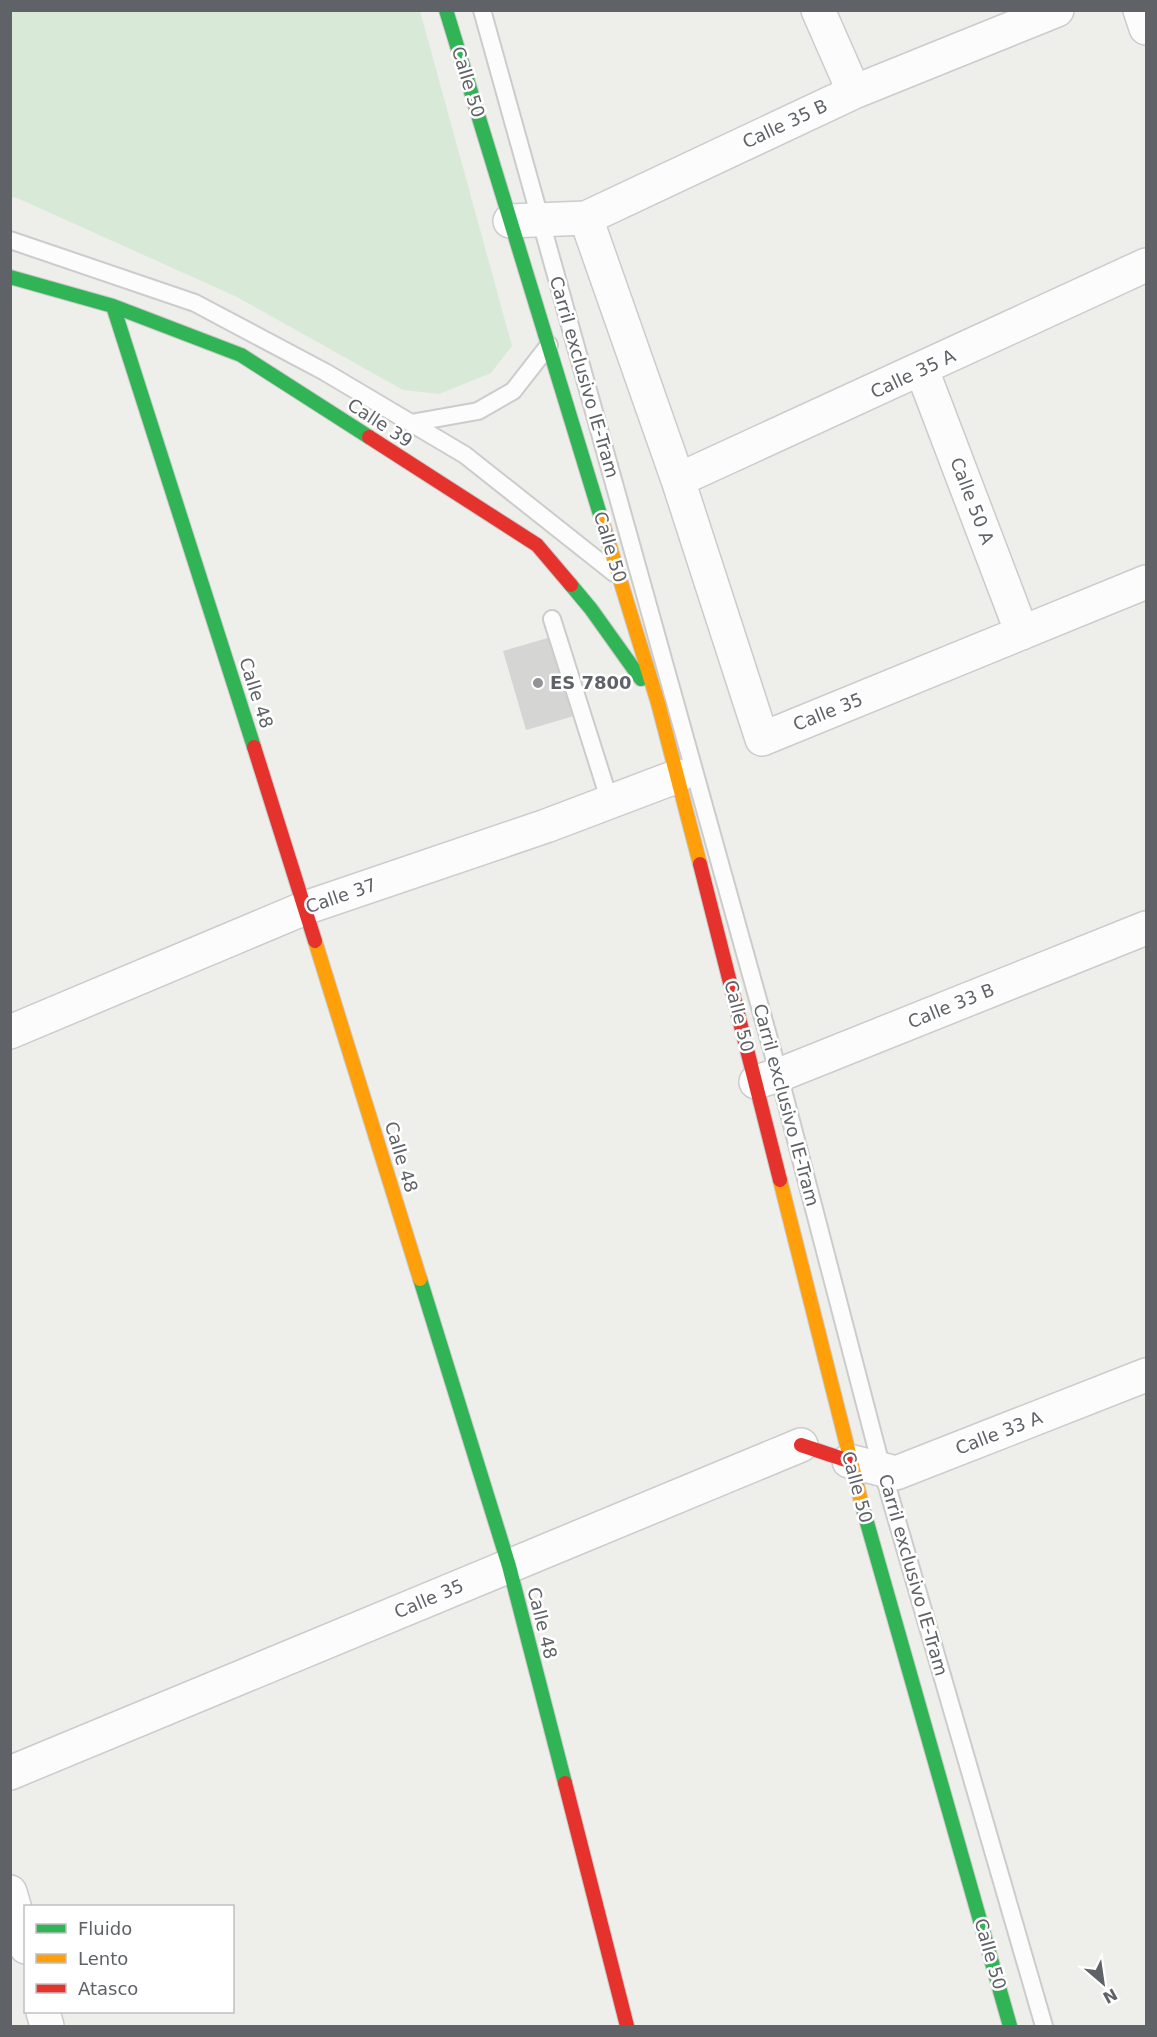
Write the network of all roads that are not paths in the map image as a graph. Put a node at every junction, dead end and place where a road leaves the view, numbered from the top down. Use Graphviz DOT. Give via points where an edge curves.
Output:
graph roads {
  1 [pos="446,10"];
  2 [pos="482,10"];
  3 [pos="818,10"];
  4 [pos="1057,10"];
  5 [pos="1140,10"];
  6 [pos="1146,28"];
  7 [pos="854,92"];
  8 [pos="586,218"];
  9 [pos="525,221"];
  10 [pos="10,240"];
  11 [pos="1146,265"];
  12 [pos="10,277"];
  13 [pos="113,306"];
  14 [pos="568,321"];
  15 [pos="548,346"];
  16 [pos="922,370"];
  17 [pos="411,423"];
  18 [pos="678,480"];
  19 [pos="619,577"];
  20 [pos="1146,582"];
  21 [pos="645,597"];
  22 [pos="552,620"];
  23 [pos="1022,633"];
  24 [pos="658,703"];
  25 [pos="678,776"];
  26 [pos="610,802"];
  27 [pos="305,908"];
  28 [pos="1146,928"];
  29 [pos="10,1032"];
  30 [pos="767,1079"];
  31 [pos="1146,1375"];
  32 [pos="801,1445"];
  33 [pos="849,1461"];
  34 [pos="882,1469"];
  35 [pos="509,1566"];
  36 [pos="10,1773"];
  37 [pos="10,1892"];
  38 [pos="24,1940"];
  39 [pos="627,2026"];
  40 [pos="1010,2026"];
  41 [pos="1044,2026"];
  1 -- 9 [label="main road, Calle 50"];
  2 -- 9 [label="lane, Carril exclusivo IE-Tram"];
  3 -- 7 [label="street"];
  4 -- 7 [label="street, Calle 35 B"];
  5 -- 6 [label="street"];
  7 -- 8 [label="street, Calle 35 B"];
  8 -- 9 [label="street, Calle 35 B"];
  8 -- 18 [label="street"];
  9 -- 14 [label="lane, Carril exclusivo IE-Tram"];
  9 -- 15 [label="main road, Calle 50"];
  10 -- 17 [label="lane" via="195,303"];
  11 -- 16 [label="street, Calle 35 A"];
  12 -- 13 [label="main road, Calle 39"];
  13 -- 24 [label="main road, Calle 39" via="241,356 537,545 591,609"];
  13 -- 27 [label="main road, Calle 48"];
  14 -- 15 [label="lane"];
  14 -- 21 [label="lane, Carril exclusivo IE-Tram"];
  15 -- 17 [label="lane" via="513,392 478,411"];
  15 -- 19 [label="main road, Calle 50"];
  16 -- 18 [label="street, Calle 35 A"];
  16 -- 23 [label="street, Calle 50 A"];
  17 -- 19 [label="lane" via="465,455"];
  18 -- 23 [label="street, Calle 35" via="762,739"];
  19 -- 21 [label="lane"];
  19 -- 24 [label="main road, Calle 50"];
  20 -- 23 [label="street, Calle 35"];
  21 -- 30 [label="lane, Carril exclusivo IE-Tram"];
  22 -- 26 [label="lane"];
  24 -- 25 [label="main road, Calle 50"];
  25 -- 26 [label="street, Calle 37"];
  25 -- 30 [label="main road, Calle 50"];
  26 -- 27 [label="street, Calle 37"];
  27 -- 29 [label="street, Calle 37"];
  27 -- 35 [label="main road, Calle 48"];
  28 -- 30 [label="street, Calle 33 B"];
  30 -- 33 [label="main road, Calle 50"];
  30 -- 34 [label="lane, Carril exclusivo IE-Tram"];
  31 -- 34 [label="street, Calle 33 A" via="897,1473"];
  32 -- 33 [label="main road, Calle 35"];
  32 -- 35 [label="street, Calle 35"];
  33 -- 34 [label="street, Calle 33 A"];
  33 -- 40 [label="main road, Calle 50"];
  34 -- 41 [label="lane, Carril exclusivo IE-Tram"];
  35 -- 36 [label="street, Calle 35"];
  35 -- 39 [label="main road, Calle 48"];
  37 -- 38 [label="street"];
}
